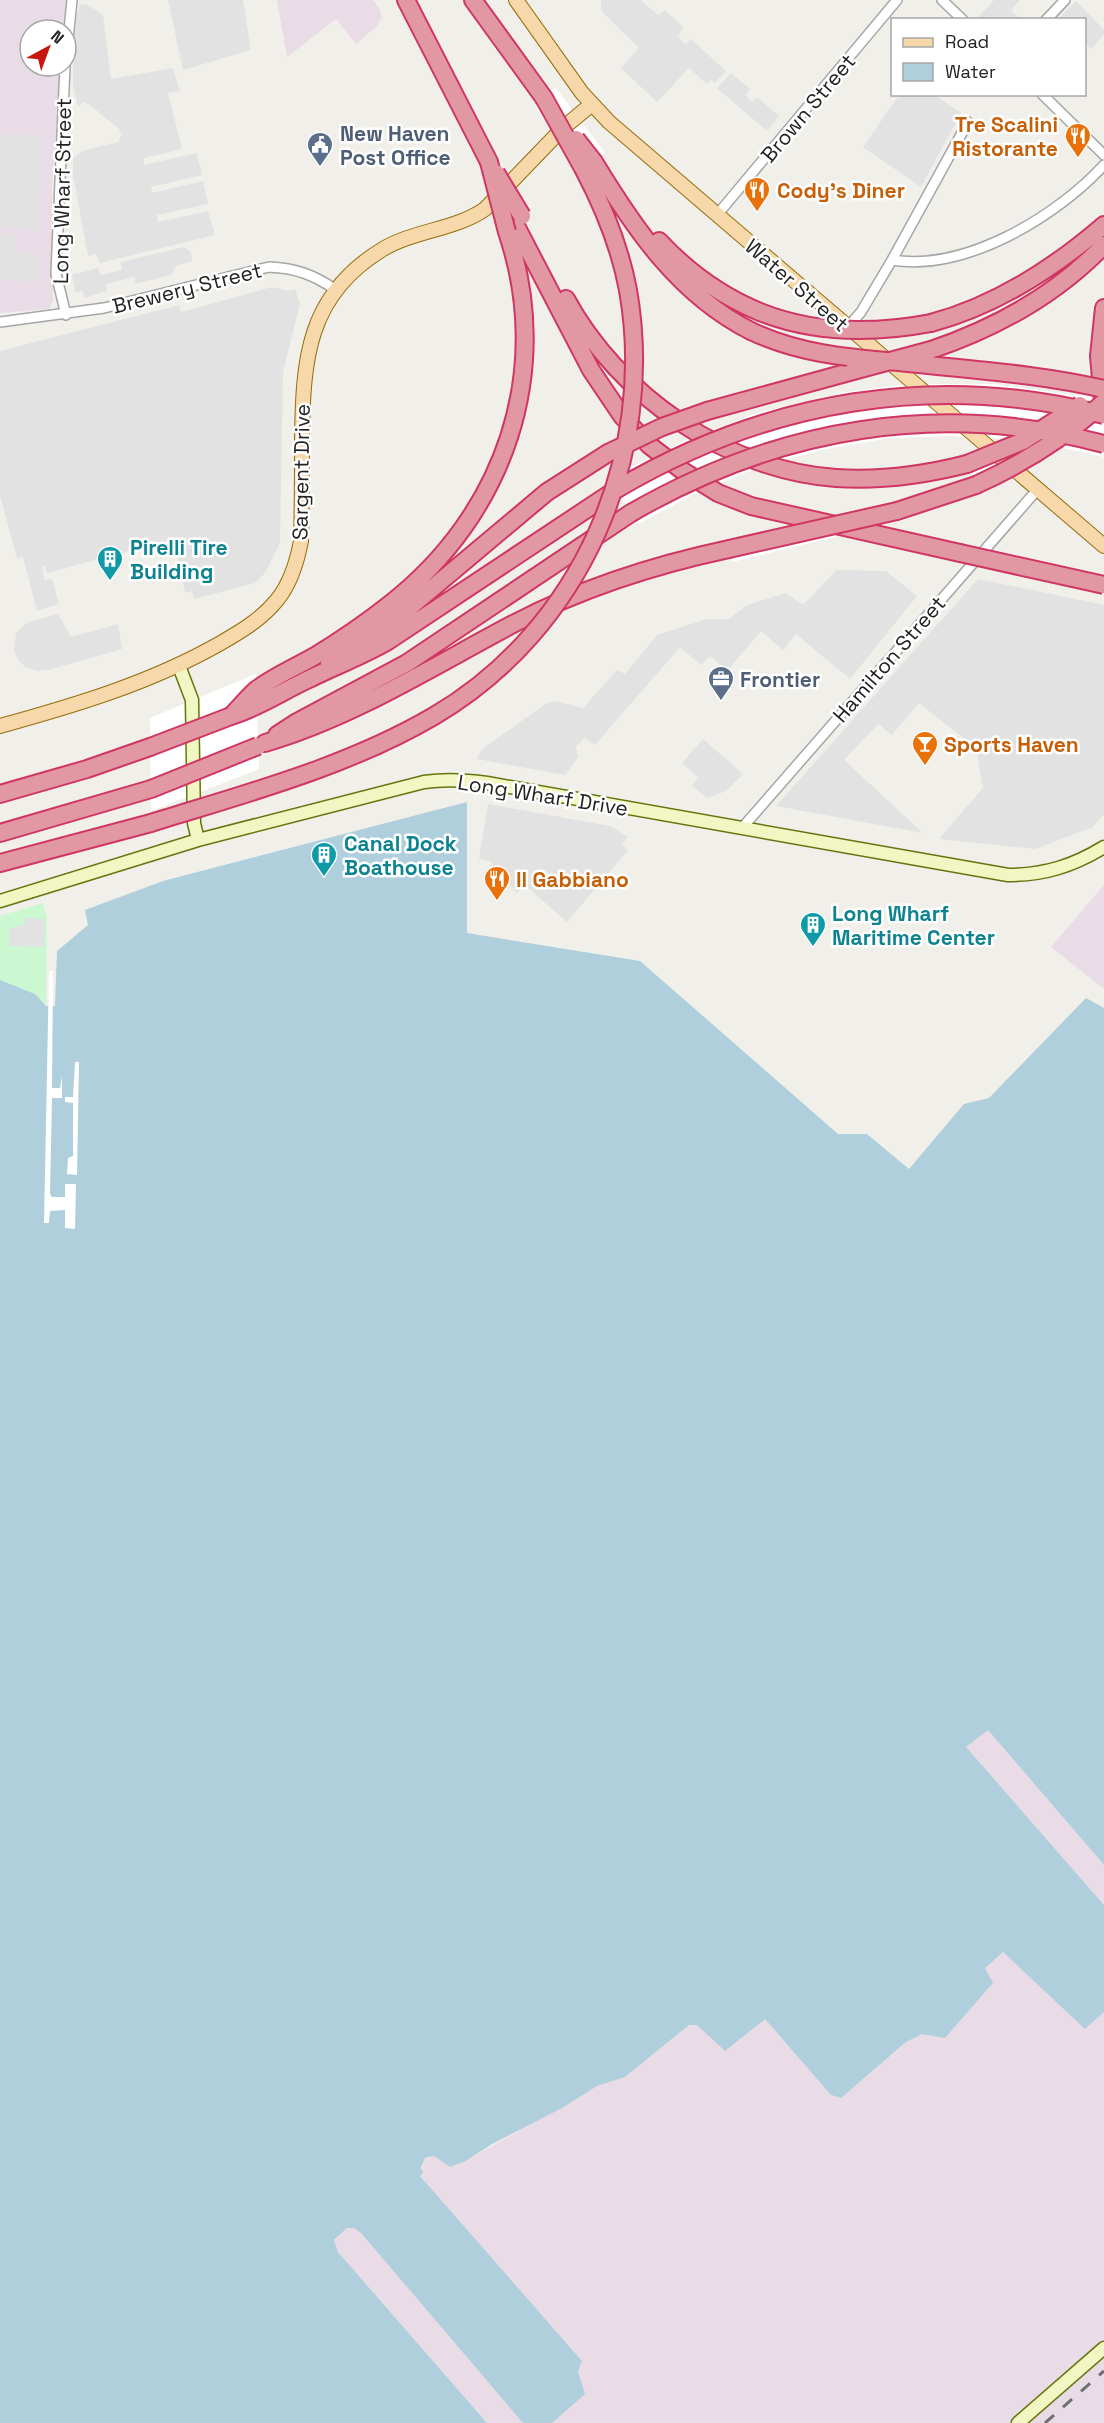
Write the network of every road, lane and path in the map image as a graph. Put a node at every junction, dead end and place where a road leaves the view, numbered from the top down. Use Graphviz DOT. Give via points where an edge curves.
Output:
graph roads {
  1 [pos="72,0"];
  2 [pos="406,0"];
  3 [pos="473,0"];
  4 [pos="516,0"];
  5 [pos="897,0"];
  6 [pos="942,0"];
  7 [pos="1065,0"];
  8 [pos="70,18"];
  9 [pos="961,18"];
  10 [pos="1048,18"];
  11 [pos="64,78"];
  12 [pos="1044,96"];
  13 [pos="592,104"];
  14 [pos="968,122"];
  15 [pos="1104,155"];
  16 [pos="1104,165"];
  17 [pos="589,166"];
  18 [pos="717,215"];
  19 [pos="515,224"];
  20 [pos="1102,226"];
  21 [pos="1104,245"];
  22 [pos="892,260"];
  23 [pos="336,290"];
  24 [pos="1104,308"];
  25 [pos="66,315"];
  26 [pos="0,322"];
  27 [pos="847,328"];
  28 [pos="1104,387"];
  29 [pos="1104,404"];
  30 [pos="1104,415"];
  31 [pos="1104,444"];
  32 [pos="1037,490"];
  33 [pos="1104,546"];
  34 [pos="1104,585"];
  35 [pos="179,666"];
  36 [pos="309,679"];
  37 [pos="257,699"];
  38 [pos="0,726"];
  39 [pos="262,745"];
  40 [pos="0,794"];
  41 [pos="742,828"];
  42 [pos="0,833"];
  43 [pos="198,840"];
  44 [pos="1104,848"];
  45 [pos="0,863"];
  46 [pos="0,901"];
  47 [pos="1104,2348"];
  48 [pos="1018,2423"];
  1 -- 8 [label="street"];
  2 -- 19 [label="highway, bridge" via="489,162"];
  3 -- 17 [label="highway, bridge"];
  4 -- 13 [label="main road, Water Street"];
  5 -- 18 [label="street, Brown Street"];
  6 -- 9 [label="street"];
  7 -- 10 [label="street"];
  11 -- 25 [label="street, Long Wharf Street" via="56,274"];
  12 -- 15 [label="street"];
  13 -- 18 [label="main road, Water Street"];
  13 -- 23 [label="main road" via="563,128 485,209 384,249"];
  14 -- 22 [label="street"];
  16 -- 22 [label="street" via="1064,202 985,246 937,260"];
  17 -- 20 [label="highway, bridge" via="616,185 659,242 720,292 785,321 845,330 889,330 931,323 978,308 1066,255"];
  17 -- 28 [label="highway, bridge" via="670,270 708,305 751,331 817,353 1022,374"];
  17 -- 45 [label="highway, bridge" via="619,253 627,290 634,342 631,420 609,507 564,593 531,636 473,690 390,739 321,768 151,823"];
  18 -- 27 [label="main road, Water Street"];
  19 -- 28 [label="highway, bridge" via="601,351 644,396 696,431 775,466 835,478 900,477 967,464 1009,448 1045,428"];
  19 -- 34 [label="highway, bridge" via="600,386 634,430 665,458 710,488 751,506"];
  19 -- 37 [label="highway" via="524,305 524,378 507,446 483,496 440,555 396,599"];
  21 -- 36 [label="highway, bridge" via="1070,277 1025,308 978,332 931,350 707,411 608,453 540,498 398,617"];
  22 -- 27 [label="street"];
  23 -- 25 [label="street, Brewery Street" via="308,273 269,267"];
  23 -- 35 [label="main road, Sargent Drive" via="319,318 307,353 303,381 301,541 290,579 264,614"];
  24 -- 29 [label="highway" via="1099,356"];
  25 -- 26 [label="street, Brewery Street"];
  27 -- 32 [label="main road, Water Street"];
  29 -- 39 [label="highway, bridge" via="1045,448 976,485 897,511 637,572 515,623 304,732"];
  30 -- 36 [label="highway, bridge" via="985,396 915,395 846,403 778,418 680,454 617,489 414,625 358,658"];
  31 -- 39 [label="highway, bridge" via="1039,430 972,423 917,423 801,441 740,460 677,487 631,513 407,663"];
  32 -- 33 [label="main road, Water Street"];
  32 -- 41 [label="street, Hamilton Street"];
  35 -- 38 [label="main road, Sargent Drive" via="110,693"];
  35 -- 43 [label="main road" via="192,700"];
  36 -- 37 [label="highway"];
  37 -- 40 [label="highway, bridge" via="231,716 150,747"];
  39 -- 42 [label="highway, bridge" via="151,789"];
  41 -- 43 [label="main road, Long Wharf Drive" via="487,783 442,780"];
  41 -- 44 [label="main road, Long Wharf Drive" via="990,873 1026,875 1060,869"];
  43 -- 46 [label="main road, Long Wharf Drive"];
  47 -- 48 [label="main road"];
}
